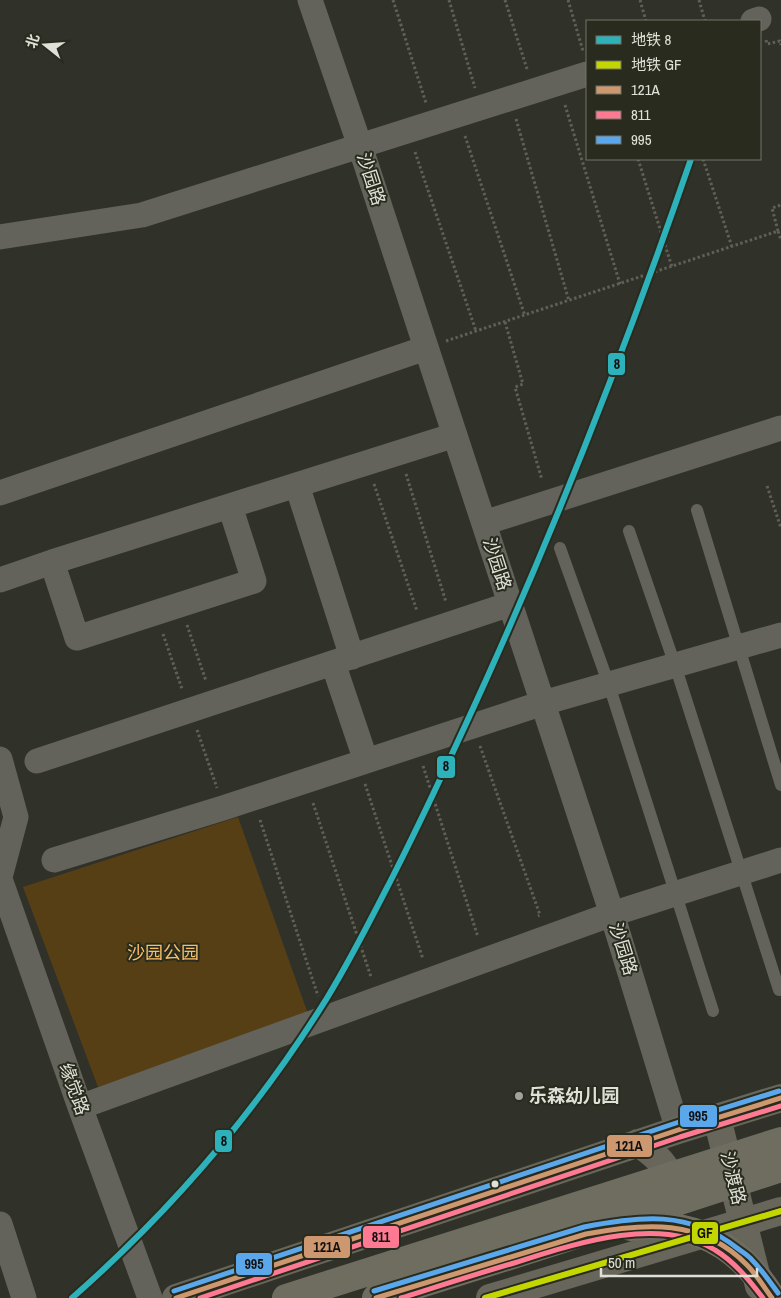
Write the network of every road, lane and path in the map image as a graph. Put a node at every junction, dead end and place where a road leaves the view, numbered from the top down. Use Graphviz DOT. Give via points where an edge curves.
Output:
graph roads {
  1 [pos="310,0"];
  2 [pos="393,0"];
  3 [pos="449,0"];
  4 [pos="505,0"];
  5 [pos="568,0"];
  6 [pos="640,0"];
  7 [pos="699,0"];
  8 [pos="646,20"];
  9 [pos="705,20"];
  10 [pos="586,64"];
  11 [pos="558,83"];
  12 [pos="522,95"];
  13 [pos="470,111"];
  14 [pos="432,123"];
  15 [pos="408,131"];
  16 [pos="360,146"];
  17 [pos="638,160"];
  18 [pos="703,160"];
  19 [pos="781,205"];
  20 [pos="778,231"];
  21 [pos="0,236"];
  22 [pos="781,240"];
  23 [pos="732,247"];
  24 [pos="672,267"];
  25 [pos="620,284"];
  26 [pos="569,301"];
  27 [pos="525,316"];
  28 [pos="504,322"];
  29 [pos="476,331"];
  30 [pos="426,348"];
  31 [pos="781,428"];
  32 [pos="455,435"];
  33 [pos="399,452"];
  34 [pos="366,462"];
  35 [pos="297,485"];
  36 [pos="767,486"];
  37 [pos="0,493"];
  38 [pos="549,502"];
  39 [pos="230,506"];
  40 [pos="697,510"];
  41 [pos="484,523"];
  42 [pos="781,528"];
  43 [pos="629,531"];
  44 [pos="560,548"];
  45 [pos="52,562"];
  46 [pos="0,580"];
  47 [pos="510,604"];
  48 [pos="180,605"];
  49 [pos="156,613"];
  50 [pos="453,623"];
  51 [pos="424,633"];
  52 [pos="781,635"];
  53 [pos="738,647"];
  54 [pos="342,660"];
  55 [pos="675,665"];
  56 [pos="609,685"];
  57 [pos="543,703"];
  58 [pos="202,707"];
  59 [pos="474,726"];
  60 [pos="416,745"];
  61 [pos="0,759"];
  62 [pos="37,761"];
  63 [pos="362,762"];
  64 [pos="306,781"];
  65 [pos="781,785"];
  66 [pos="253,798"];
  67 [pos="224,808"];
  68 [pos="8,820"];
  69 [pos="54,860"];
  70 [pos="781,860"];
  71 [pos="741,873"];
  72 [pos="0,878"];
  73 [pos="674,894"];
  74 [pos="612,914"];
  75 [pos="531,918"];
  76 [pos="487,934"];
  77 [pos="432,956"];
  78 [pos="423,960"];
  79 [pos="414,962"];
  80 [pos="380,974"];
  81 [pos="779,990"];
  82 [pos="318,996"];
  83 [pos="713,1011"];
  84 [pos="781,1098"];
  85 [pos="80,1107"];
  86 [pos="718,1118"];
  87 [pos="678,1130"];
  88 [pos="781,1141"];
  89 [pos="638,1143"];
  90 [pos="781,1168"];
  91 [pos="781,1212"];
  92 [pos="744,1222"];
  93 [pos="0,1224"];
  94 [pos="574,1236"];
  95 [pos="665,1247"];
  96 [pos="24,1298"];
  97 [pos="150,1298"];
  98 [pos="176,1298"];
  99 [pos="286,1298"];
  100 [pos="376,1298"];
  101 [pos="490,1298"];
  102 [pos="761,1298"];
  103 [pos="772,1298"];
  1 -- 16 [label="street, 沙园路"];
  2 -- 14 [label="path"];
  3 -- 13 [label="path"];
  4 -- 12 [label="path"];
  5 -- 10 [label="path"];
  6 -- 8 [label="path"];
  7 -- 9 [label="path"];
  10 -- 11 [label="street"];
  11 -- 12 [label="street"];
  11 -- 25 [label="path"];
  12 -- 13 [label="street"];
  12 -- 26 [label="path"];
  13 -- 14 [label="street"];
  13 -- 27 [label="path"];
  14 -- 15 [label="street"];
  15 -- 16 [label="street"];
  15 -- 29 [label="path"];
  16 -- 21 [label="street" via="142,215"];
  16 -- 30 [label="street, 沙园路"];
  17 -- 24 [label="path"];
  18 -- 23 [label="path"];
  19 -- 20 [label="path" via="772,208"];
  20 -- 22 [label="path"];
  20 -- 23 [label="path"];
  23 -- 24 [label="path"];
  24 -- 25 [label="path"];
  25 -- 26 [label="path"];
  26 -- 27 [label="path"];
  27 -- 28 [label="path"];
  28 -- 29 [label="path"];
  28 -- 38 [label="path" via="523,384 515,387"];
  29 -- 30 [label="path"];
  30 -- 32 [label="street, 沙园路"];
  30 -- 37 [label="street"];
  31 -- 38 [label="street"];
  32 -- 33 [label="street"];
  32 -- 41 [label="street, 沙园路"];
  33 -- 34 [label="street"];
  33 -- 50 [label="path"];
  34 -- 35 [label="street"];
  34 -- 51 [label="path"];
  35 -- 39 [label="street"];
  35 -- 54 [label="street"];
  36 -- 42 [label="path"];
  38 -- 41 [label="street"];
  39 -- 45 [label="street"];
  39 -- 48 [label="street" via="254,581"];
  40 -- 53 [label="lane"];
  41 -- 47 [label="street, 沙园路"];
  43 -- 55 [label="lane"];
  44 -- 56 [label="lane"];
  45 -- 46 [label="street"];
  45 -- 49 [label="street" via="77,638"];
  47 -- 50 [label="street"];
  47 -- 57 [label="street, 沙园路"];
  48 -- 49 [label="street"];
  48 -- 58 [label="path"];
  49 -- 58 [label="path"];
  50 -- 51 [label="street"];
  51 -- 54 [label="street"];
  52 -- 53 [label="street"];
  53 -- 55 [label="street"];
  53 -- 65 [label="lane"];
  54 -- 58 [label="street"];
  54 -- 63 [label="street"];
  55 -- 56 [label="street"];
  55 -- 71 [label="lane"];
  56 -- 57 [label="street"];
  56 -- 73 [label="lane"];
  57 -- 59 [label="street"];
  57 -- 74 [label="street, 沙园路"];
  58 -- 62 [label="street"];
  58 -- 67 [label="path"];
  59 -- 60 [label="street"];
  59 -- 75 [label="path" via="540,915"];
  60 -- 63 [label="street"];
  60 -- 76 [label="path" via="478,937"];
  61 -- 68 [label="street, 缘觉路"];
  63 -- 64 [label="street"];
  63 -- 78 [label="path"];
  64 -- 66 [label="street"];
  64 -- 80 [label="path" via="371,978"];
  66 -- 67 [label="street"];
  66 -- 82 [label="path"];
  67 -- 69 [label="street"];
  68 -- 72 [label="street, 缘觉路"];
  70 -- 71 [label="street"];
  71 -- 73 [label="street"];
  71 -- 81 [label="lane"];
  72 -- 85 [label="street, 缘觉路"];
  73 -- 74 [label="street"];
  73 -- 83 [label="lane"];
  74 -- 85 [label="street"];
  74 -- 87 [label="street, 沙园路"];
  77 -- 78 [label="path"];
  78 -- 79 [label="path"];
  84 -- 86 [label="main road"];
  85 -- 97 [label="street, 缘觉路"];
  86 -- 87 [label="main road"];
  86 -- 92 [label="main road, 沙渡路"];
  87 -- 89 [label="main road"];
  88 -- 99 [label="main road"];
  89 -- 95 [label="main road" via="657,1156 673,1189 676,1205"];
  89 -- 98 [label="main road"];
  90 -- 94 [label="main road"];
  91 -- 92 [label="main road"];
  92 -- 95 [label="main road"];
  92 -- 102 [label="main road, 沙渡路"];
  93 -- 96 [label="street"];
  94 -- 100 [label="main road"];
  94 -- 103 [label="main road" via="641,1225 691,1230 734,1253 756,1275"];
  95 -- 101 [label="main road"];
}
